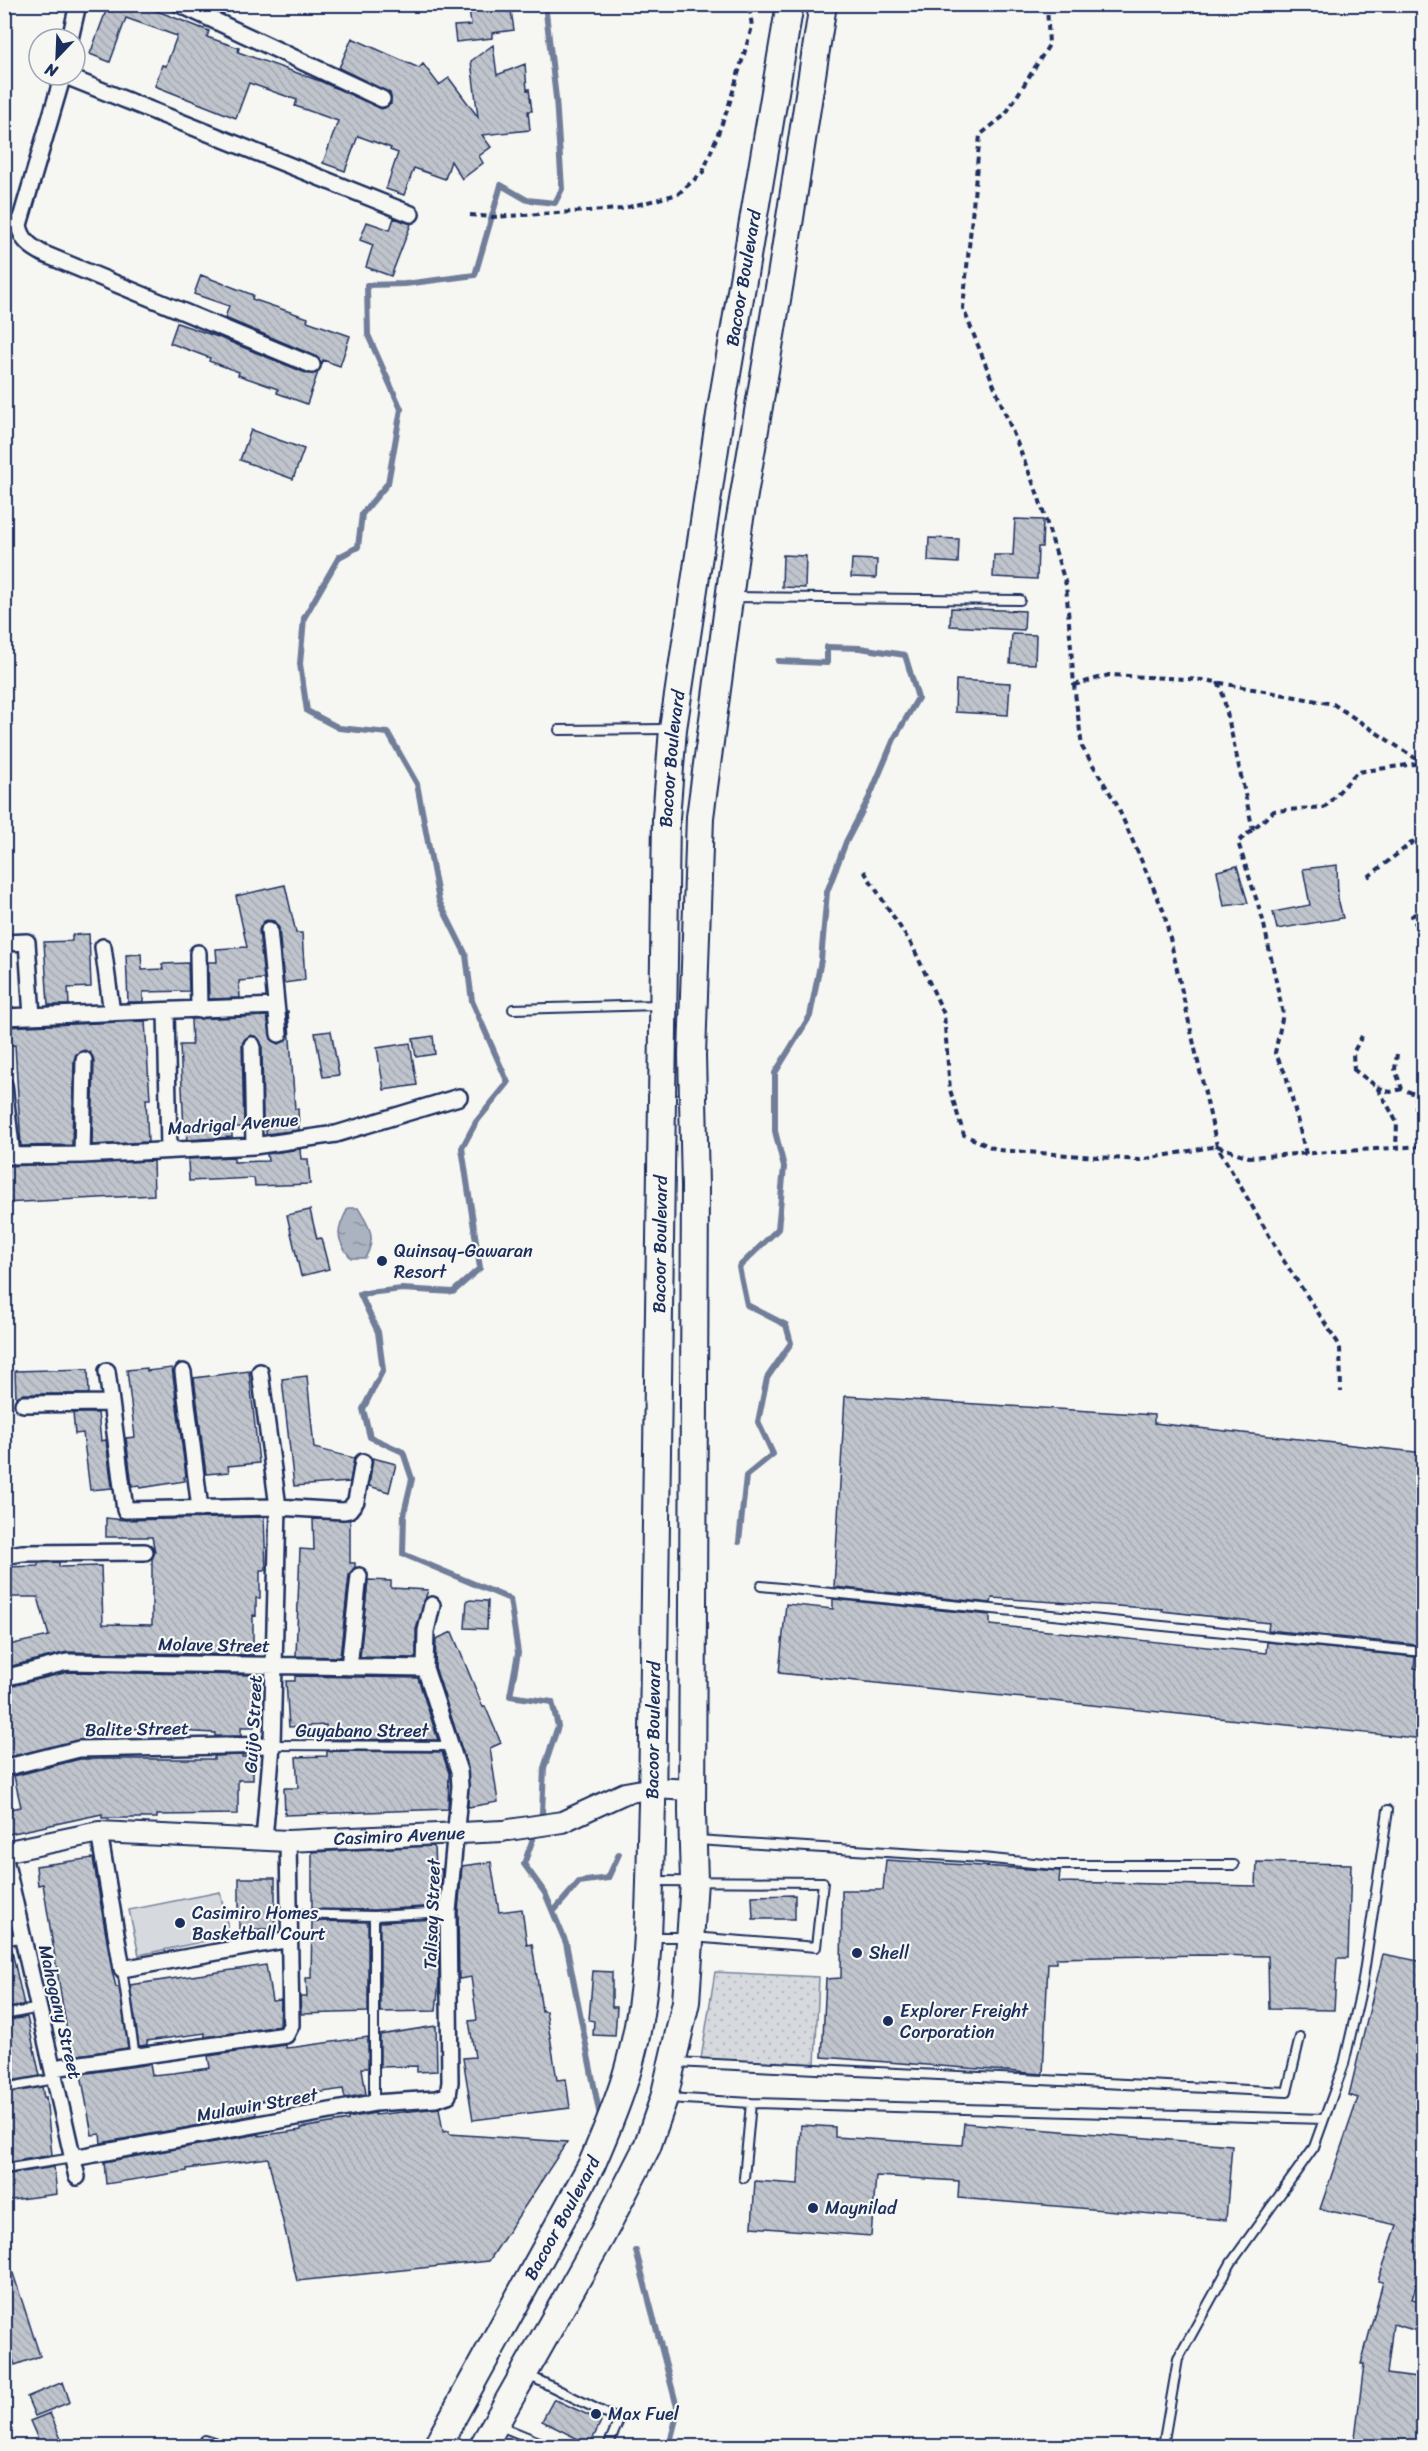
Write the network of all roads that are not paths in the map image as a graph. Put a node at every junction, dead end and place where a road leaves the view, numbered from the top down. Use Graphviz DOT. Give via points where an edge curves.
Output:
graph roads {
  1 [pos="78,4"];
  2 [pos="179,4"];
  3 [pos="782,4"];
  4 [pos="790,4"];
  5 [pos="823,4"];
  6 [pos="73,27"];
  7 [pos="785,31"];
  8 [pos="87,85"];
  9 [pos="59,87"];
  10 [pos="382,99"];
  11 [pos="411,214"];
  12 [pos="312,365"];
  13 [pos="729,597"];
  14 [pos="1020,600"];
  15 [pos="673,729"];
  16 [pos="560,730"];
  17 [pos="270,930"];
  18 [pos="4,943"];
  19 [pos="103,947"];
  20 [pos="198,953"];
  21 [pos="664,1005"];
  22 [pos="276,1006"];
  23 [pos="513,1009"];
  24 [pos="199,1010"];
  25 [pos="166,1011"];
  26 [pos="112,1013"];
  27 [pos="32,1016"];
  28 [pos="4,1017"];
  29 [pos="279,1034"];
  30 [pos="252,1045"];
  31 [pos="84,1060"];
  32 [pos="4,1085"];
  33 [pos="459,1097"];
  34 [pos="254,1146"];
  35 [pos="169,1149"];
  36 [pos="8,1155"];
  37 [pos="82,1155"];
  38 [pos="107,1371"];
  39 [pos="183,1372"];
  40 [pos="260,1372"];
  41 [pos="111,1403"];
  42 [pos="23,1404"];
  43 [pos="363,1462"];
  44 [pos="278,1507"];
  45 [pos="200,1509"];
  46 [pos="145,1552"];
  47 [pos="4,1557"];
  48 [pos="359,1576"];
  49 [pos="761,1586"];
  50 [pos="432,1605"];
  51 [pos="1424,1652"];
  52 [pos="275,1666"];
  53 [pos="349,1667"];
  54 [pos="425,1668"];
  55 [pos="4,1678"];
  56 [pos="272,1745"];
  57 [pos="451,1746"];
  58 [pos="4,1768"];
  59 [pos="653,1788"];
  60 [pos="692,1790"];
  61 [pos="1388,1810"];
  62 [pos="99,1832"];
  63 [pos="456,1833"];
  64 [pos="264,1839"];
  65 [pos="692,1840"];
  66 [pos="288,1841"];
  67 [pos="4,1854"];
  68 [pos="1234,1865"];
  69 [pos="650,1881"];
  70 [pos="694,1881"];
  71 [pos="9,1898"];
  72 [pos="448,1912"];
  73 [pos="289,1914"];
  74 [pos="374,1916"];
  75 [pos="23,1937"];
  76 [pos="648,1937"];
  77 [pos="692,1937"];
  78 [pos="290,1939"];
  79 [pos="4,1941"];
  80 [pos="122,1970"];
  81 [pos="39,2008"];
  82 [pos="4,2015"];
  83 [pos="1300,2037"];
  84 [pos="135,2057"];
  85 [pos="673,2062"];
  86 [pos="54,2073"];
  87 [pos="4,2088"];
  88 [pos="448,2095"];
  89 [pos="664,2098"];
  90 [pos="374,2103"];
  91 [pos="751,2103"];
  92 [pos="1324,2119"];
  93 [pos="73,2158"];
  94 [pos="4,2169"];
  95 [pos="77,2177"];
  96 [pos="744,2178"];
  97 [pos="524,2373"];
  98 [pos="496,2424"];
  99 [pos="206,2440"];
  100 [pos="224,2446"];
  101 [pos="437,2446"];
  102 [pos="483,2446"];
  103 [pos="549,2446"];
  104 [pos="608,2446"];
  105 [pos="1163,2446"];
  1 -- 6 [label="street"];
  2 -- 10 [label="street"];
  3 -- 7 [label="main road"];
  4 -- 7 [label="main road, Bacoor Boulevard"];
  5 -- 13 [label="main road, Bacoor Boulevard"];
  7 -- 15 [label="main road, Bacoor Boulevard" via="720,415"];
  8 -- 11 [label="street"];
  9 -- 12 [label="street" via="19,225 29,246"];
  13 -- 14 [label="lane"];
  13 -- 60 [label="main road, Bacoor Boulevard" via="700,816 695,917"];
  15 -- 16 [label="lane"];
  15 -- 21 [label="main road, Bacoor Boulevard" via="666,818"];
  17 -- 22 [label="street"];
  18 -- 27 [label="street" via="27,942"];
  19 -- 26 [label="street"];
  20 -- 24 [label="street"];
  21 -- 23 [label="lane"];
  21 -- 59 [label="main road, Bacoor Boulevard"];
  22 -- 24 [label="street"];
  22 -- 29 [label="street"];
  24 -- 25 [label="street"];
  25 -- 26 [label="street"];
  25 -- 35 [label="street"];
  26 -- 27 [label="street"];
  27 -- 28 [label="street"];
  30 -- 34 [label="street"];
  31 -- 37 [label="street"];
  32 -- 36 [label="street"];
  33 -- 34 [label="street, Madrigal Avenue" via="336,1134"];
  34 -- 35 [label="street, Madrigal Avenue"];
  35 -- 37 [label="street, Madrigal Avenue"];
  36 -- 37 [label="street, Madrigal Avenue"];
  38 -- 41 [label="street"];
  39 -- 45 [label="street"];
  40 -- 44 [label="street, Guijo Street"];
  41 -- 42 [label="street"];
  41 -- 45 [label="street" via="125,1510"];
  43 -- 44 [label="street" via="356,1501 349,1510"];
  44 -- 45 [label="street"];
  44 -- 52 [label="street, Guijo Street"];
  46 -- 47 [label="street" via="22,1553"];
  48 -- 53 [label="street"];
  49 -- 51 [label="lane"];
  50 -- 54 [label="street, Talisay Street" via="426,1631"];
  52 -- 53 [label="street, Molave Street"];
  52 -- 55 [label="street, Molave Street" via="67,1662"];
  52 -- 56 [label="street, Guijo Street"];
  53 -- 54 [label="street, Molave Street"];
  54 -- 57 [label="street, Talisay Street"];
  56 -- 57 [label="lane, Guyabano Street"];
  56 -- 58 [label="street, Balite Street" via="79,1749"];
  56 -- 64 [label="street, Guijo Street"];
  57 -- 63 [label="street, Talisay Street" via="460,1786"];
  59 -- 60 [label="street, Casimiro Avenue"];
  59 -- 63 [label="street, Casimiro Avenue" via="625,1793 562,1822 506,1831"];
  59 -- 69 [label="main road, Bacoor Boulevard"];
  60 -- 65 [label="main road, Bacoor Boulevard"];
  61 -- 92 [label="lane" via="1362,1986 1344,2064"];
  62 -- 64 [label="street, Casimiro Avenue"];
  62 -- 67 [label="street, Casimiro Avenue"];
  62 -- 80 [label="street"];
  63 -- 66 [label="street, Casimiro Avenue"];
  63 -- 72 [label="street, Talisay Street"];
  64 -- 66 [label="street, Casimiro Avenue"];
  65 -- 68 [label="lane" via="1054,1865"];
  65 -- 70 [label="main road, Bacoor Boulevard"];
  66 -- 73 [label="street"];
  67 -- 71 [label="street, Mahogany Street"];
  69 -- 70 [label="lane"];
  69 -- 76 [label="main road, Bacoor Boulevard"];
  70 -- 77 [label="main road, Bacoor Boulevard"];
  70 -- 77 [label="lane" via="823,1882 816,1947"];
  71 -- 75 [label="street, Mahogany Street"];
  72 -- 74 [label="lane"];
  72 -- 88 [label="street, Talisay Street"];
  73 -- 74 [label="lane"];
  73 -- 78 [label="street"];
  74 -- 90 [label="lane"];
  75 -- 79 [label="lane"];
  75 -- 81 [label="street, Mahogany Street"];
  76 -- 77 [label="lane"];
  76 -- 101 [label="main road, Bacoor Boulevard" via="629,2068 613,2115 587,2174"];
  77 -- 85 [label="main road, Bacoor Boulevard" via="686,2002"];
  78 -- 80 [label="street"];
  78 -- 84 [label="street" via="291,2025 286,2035"];
  80 -- 84 [label="lane"];
  81 -- 82 [label="lane"];
  81 -- 86 [label="street, Mahogany Street"];
  83 -- 85 [label="lane" via="1287,2092"];
  84 -- 86 [label="street"];
  85 -- 89 [label="main road, Bacoor Boulevard"];
  86 -- 87 [label="lane"];
  86 -- 93 [label="street, Mahogany Street"];
  88 -- 90 [label="street, Mulawin Street"];
  89 -- 91 [label="lane"];
  89 -- 97 [label="main road, Bacoor Boulevard" via="647,2147"];
  90 -- 93 [label="street, Mulawin Street"];
  91 -- 92 [label="lane"];
  91 -- 96 [label="lane"];
  92 -- 105 [label="lane" via="1314,2147 1232,2263 1178,2359"];
  93 -- 94 [label="lane"];
  93 -- 95 [label="street, Mahogany Street"];
  97 -- 98 [label="main road, Bacoor Boulevard"];
  97 -- 104 [label="lane" via="619,2420"];
  98 -- 102 [label="main road, Bacoor Boulevard"];
  98 -- 103 [label="lane"];
  99 -- 100 [label="lane"];
}
